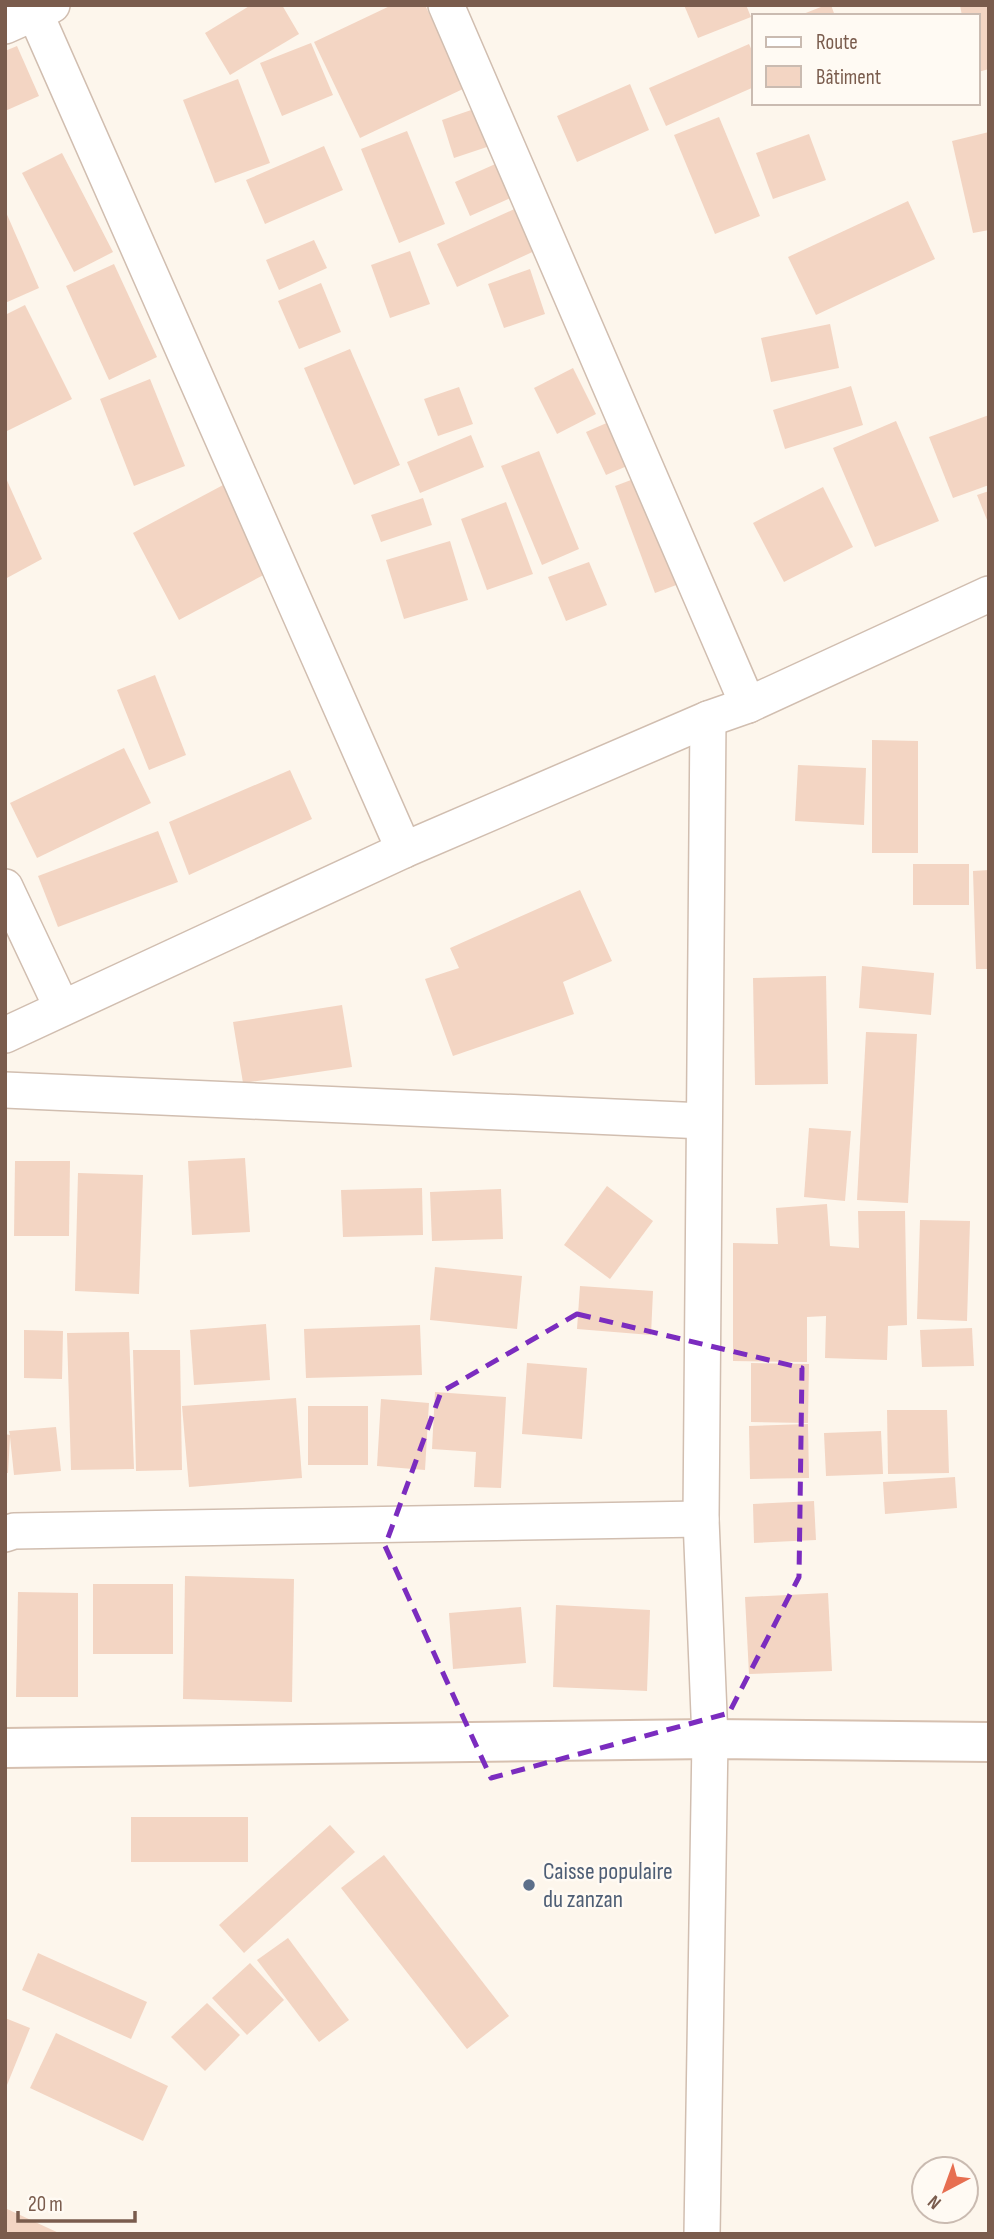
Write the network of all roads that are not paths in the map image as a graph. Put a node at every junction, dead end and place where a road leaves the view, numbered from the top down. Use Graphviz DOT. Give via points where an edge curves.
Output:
graph roads {
  1 [pos="446,5"];
  2 [pos="31,15"];
  3 [pos="989,594"];
  4 [pos="748,705"];
  5 [pos="708,719"];
  6 [pos="404,850"];
  7 [pos="5,887"];
  8 [pos="62,1008"];
  9 [pos="5,1035"];
  10 [pos="5,1090"];
  11 [pos="704,1122"];
  12 [pos="701,1519"];
  13 [pos="5,1534"];
  14 [pos="710,1739"];
  15 [pos="989,1742"];
  16 [pos="5,1748"];
  17 [pos="702,2234"];
  1 -- 4 [label="street"];
  2 -- 6 [label="street"];
  3 -- 4 [label="street"];
  4 -- 5 [label="street"];
  5 -- 6 [label="street"];
  5 -- 11 [label="street"];
  6 -- 8 [label="street"];
  7 -- 8 [label="street"];
  8 -- 9 [label="street"];
  10 -- 11 [label="street"];
  11 -- 12 [label="street"];
  12 -- 13 [label="street"];
  12 -- 14 [label="street"];
  14 -- 15 [label="street"];
  14 -- 16 [label="street"];
  14 -- 17 [label="street"];
}
